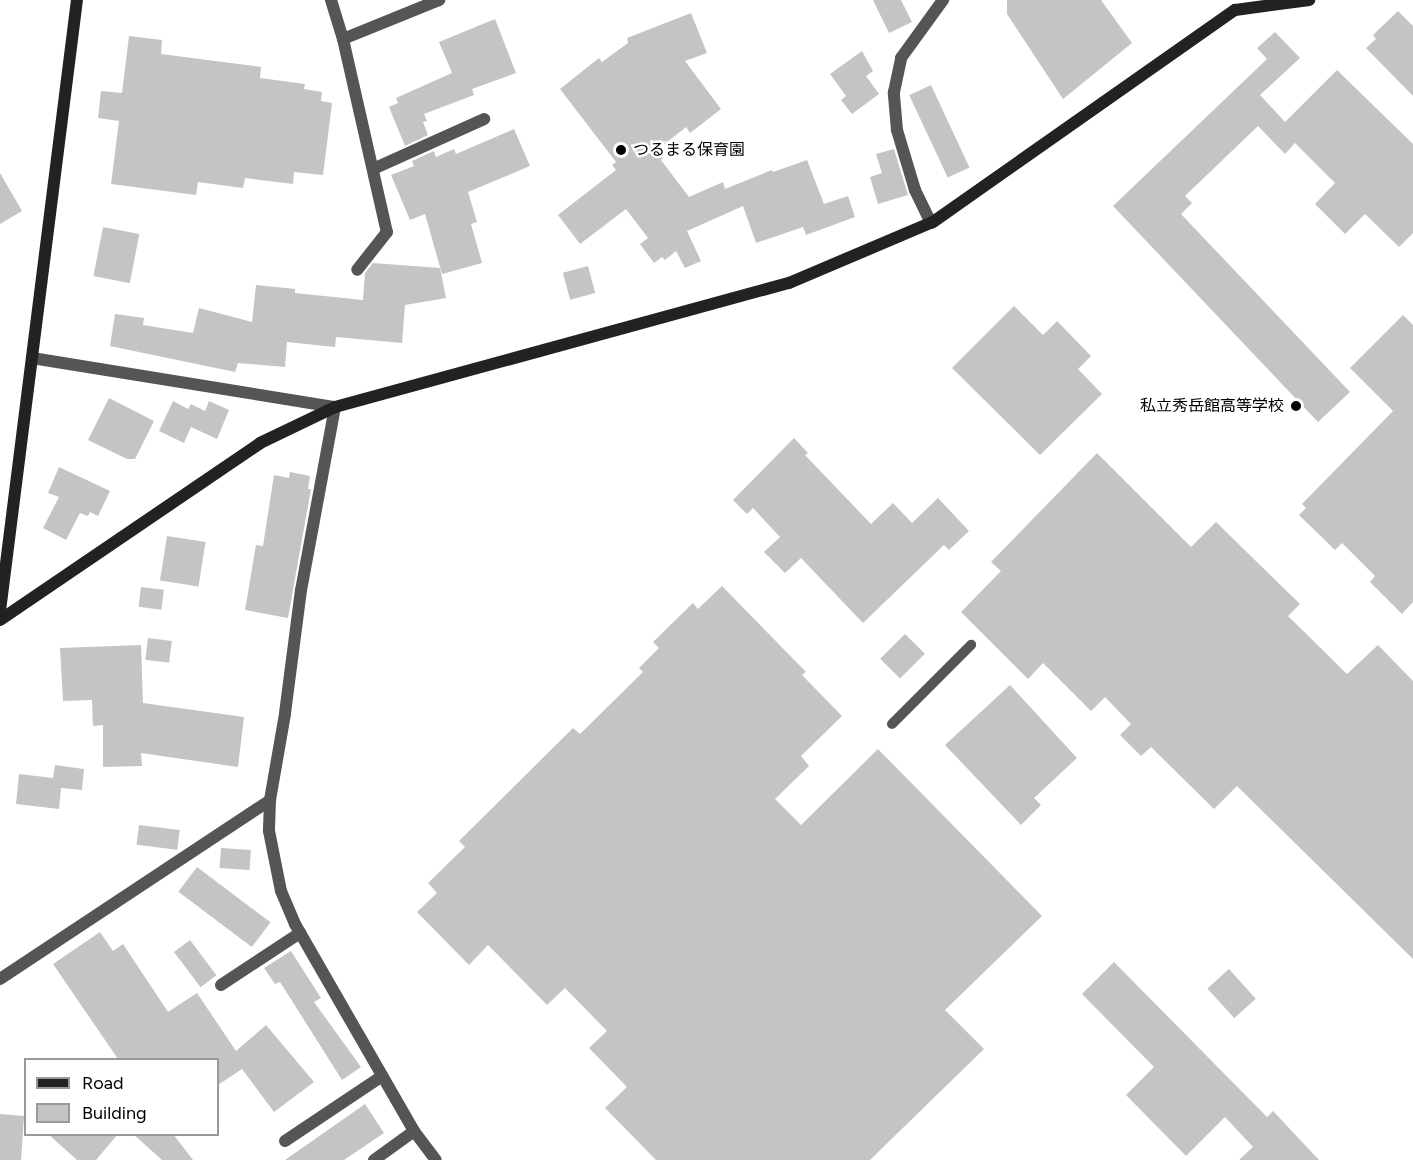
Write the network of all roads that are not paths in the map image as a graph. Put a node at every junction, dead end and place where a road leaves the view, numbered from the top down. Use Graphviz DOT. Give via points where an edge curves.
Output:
graph roads {
  1 [pos="77,0"];
  2 [pos="331,0"];
  3 [pos="439,0"];
  4 [pos="1309,0"];
  5 [pos="941,1"];
  6 [pos="1237,5"];
  7 [pos="343,39"];
  8 [pos="484,119"];
  9 [pos="373,169"];
  10 [pos="931,223"];
  11 [pos="357,270"];
  12 [pos="32,358"];
  13 [pos="335,407"];
  14 [pos="0,611"];
  15 [pos="0,620"];
  16 [pos="971,645"];
  17 [pos="892,724"];
  18 [pos="270,800"];
  19 [pos="300,933"];
  20 [pos="0,979"];
  21 [pos="221,985"];
  22 [pos="382,1076"];
  23 [pos="414,1131"];
  24 [pos="285,1141"];
  25 [pos="374,1160"];
  26 [pos="436,1160"];
  1 -- 12 [label="street"];
  2 -- 7 [label="street"];
  3 -- 7 [label="street"];
  4 -- 6 [label="street"];
  5 -- 10 [label="street" via="902,58 894,92 897,130 915,190"];
  6 -- 10 [label="street"];
  7 -- 9 [label="street"];
  8 -- 9 [label="street"];
  9 -- 11 [label="street" via="387,232"];
  10 -- 13 [label="street" via="789,283"];
  12 -- 13 [label="street"];
  12 -- 14 [label="street"];
  13 -- 15 [label="street" via="260,443"];
  13 -- 18 [label="street" via="301,590"];
  16 -- 17 [label="lane"];
  18 -- 19 [label="street" via="269,831 280,891"];
  18 -- 20 [label="street"];
  19 -- 21 [label="street"];
  19 -- 22 [label="street"];
  22 -- 23 [label="street"];
  22 -- 24 [label="street"];
  23 -- 25 [label="street"];
  23 -- 26 [label="street"];
}
